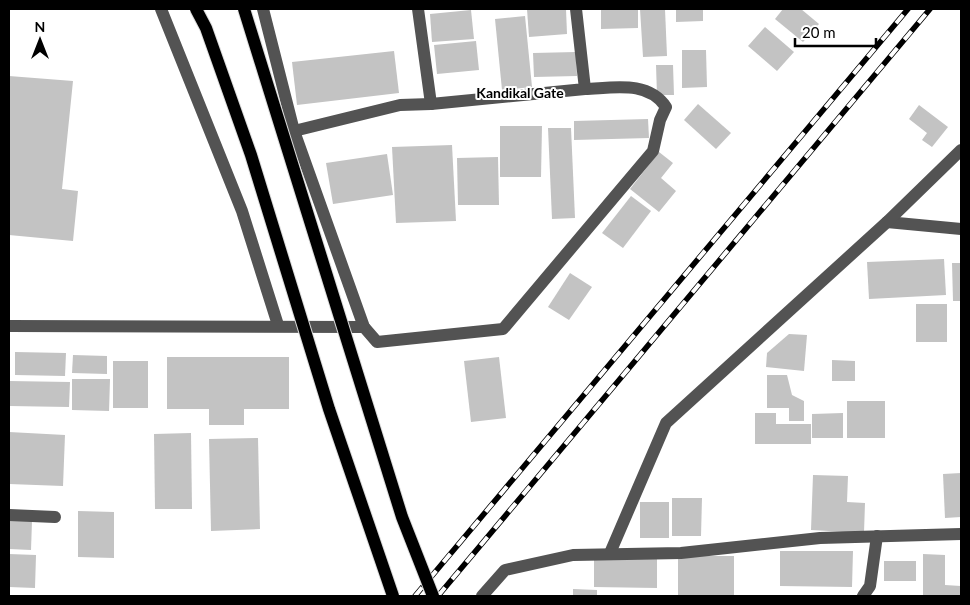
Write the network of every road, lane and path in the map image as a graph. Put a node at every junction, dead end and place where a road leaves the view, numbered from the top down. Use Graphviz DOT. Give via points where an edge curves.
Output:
graph roads {
  1 [pos="161,9"];
  2 [pos="196,9"];
  3 [pos="244,9"];
  4 [pos="263,9"];
  5 [pos="418,9"];
  6 [pos="576,9"];
  7 [pos="585,89"];
  8 [pos="431,104"];
  9 [pos="294,131"];
  10 [pos="961,150"];
  11 [pos="887,222"];
  12 [pos="961,229"];
  13 [pos="278,325"];
  14 [pos="9,326"];
  15 [pos="364,327"];
  16 [pos="9,515"];
  17 [pos="55,517"];
  18 [pos="961,534"];
  19 [pos="877,536"];
  20 [pos="610,553"];
  21 [pos="393,596"];
  22 [pos="433,596"];
  23 [pos="482,596"];
  24 [pos="863,596"];
  1 -- 13 [label="street" via="242,211"];
  2 -- 21 [label="main road, bridge" via="206,28 251,155 329,410"];
  3 -- 22 [label="main road, bridge" via="399,508"];
  4 -- 9 [label="street"];
  5 -- 8 [label="street"];
  6 -- 7 [label="street"];
  7 -- 8 [label="street"];
  7 -- 15 [label="street" via="640,88 660,97 666,107 653,151 504,329 378,342"];
  8 -- 9 [label="street" via="400,105"];
  9 -- 15 [label="street"];
  10 -- 11 [label="street"];
  11 -- 12 [label="street"];
  11 -- 20 [label="street" via="666,424"];
  13 -- 14 [label="street"];
  13 -- 15 [label="street"];
  16 -- 17 [label="street"];
  18 -- 19 [label="street"];
  19 -- 20 [label="street" via="820,538 681,553"];
  19 -- 24 [label="street" via="870,586"];
  20 -- 23 [label="street" via="573,555 505,570"];
}
